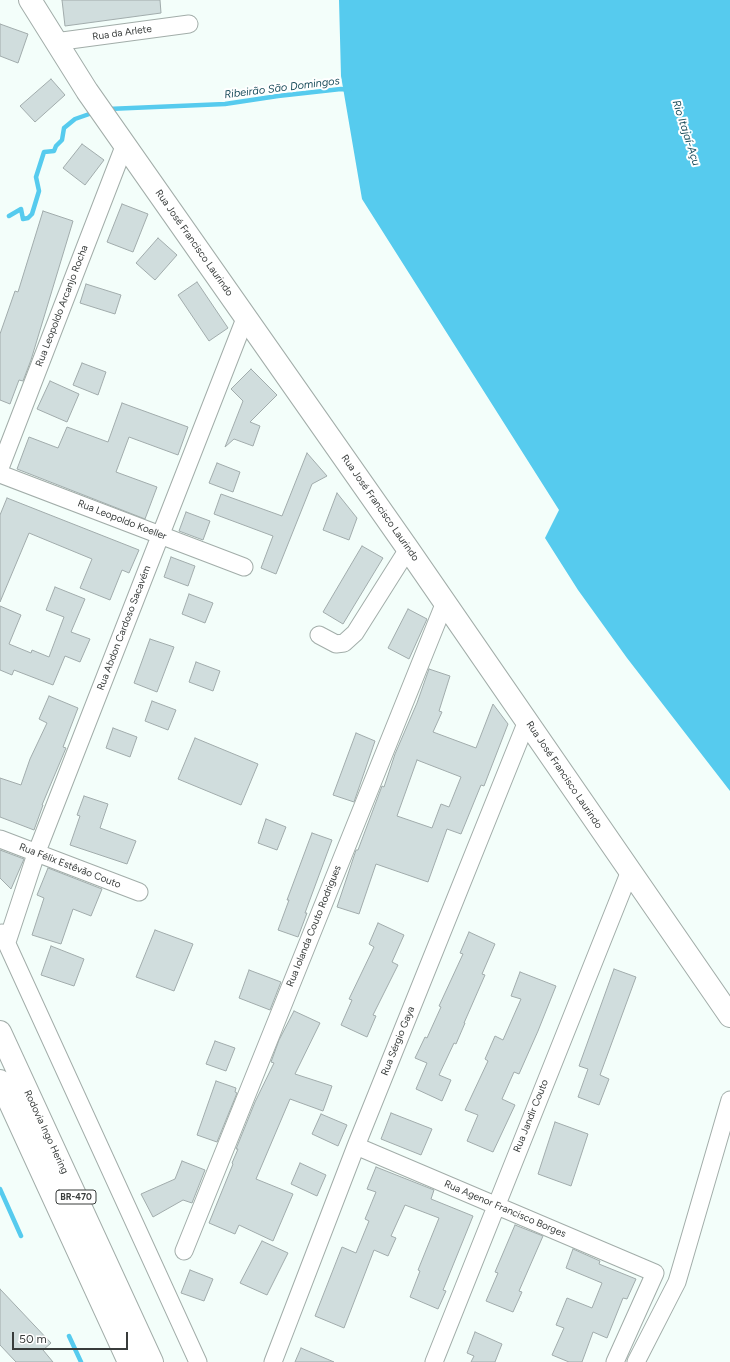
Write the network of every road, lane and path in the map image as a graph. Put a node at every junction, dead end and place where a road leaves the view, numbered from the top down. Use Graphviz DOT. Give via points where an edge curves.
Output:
graph roads {
  1 [pos="30,0"];
  2 [pos="189,24"];
  3 [pos="56,42"];
  4 [pos="125,144"];
  5 [pos="246,316"];
  6 [pos="0,468"];
  7 [pos="0,474"];
  8 [pos="160,534"];
  9 [pos="408,549"];
  10 [pos="244,567"];
  11 [pos="444,602"];
  12 [pos="319,635"];
  13 [pos="527,721"];
  14 [pos="0,839"];
  15 [pos="36,854"];
  16 [pos="630,871"];
  17 [pos="139,892"];
  18 [pos="3,935"];
  19 [pos="730,1016"];
  20 [pos="0,1032"];
  21 [pos="0,1081"];
  22 [pos="730,1100"];
  23 [pos="356,1146"];
  24 [pos="495,1205"];
  25 [pos="184,1251"];
  26 [pos="129,1362"];
  27 [pos="152,1362"];
  28 [pos="198,1362"];
  29 [pos="272,1362"];
  30 [pos="434,1362"];
  31 [pos="615,1362"];
  32 [pos="636,1362"];
  1 -- 3 [label="main road, Rua José Francisco Laurindo"];
  2 -- 3 [label="street, Rua da Arlete"];
  3 -- 4 [label="main road, Rua José Francisco Laurindo"];
  4 -- 5 [label="main road, Rua José Francisco Laurindo"];
  4 -- 6 [label="street, Rua Leopoldo Arcanjo Rocha"];
  5 -- 8 [label="street, Rua Abdon Cardoso Sacavém"];
  5 -- 9 [label="main road, Rua José Francisco Laurindo"];
  7 -- 8 [label="street, Rua Leopoldo Koeller"];
  8 -- 10 [label="street, Rua Leopoldo Koeller"];
  8 -- 15 [label="street, Rua Abdon Cardoso Sacavém"];
  9 -- 11 [label="main road, Rua José Francisco Laurindo"];
  9 -- 12 [label="street" via="355,633 344,643 336,644"];
  11 -- 13 [label="main road, Rua José Francisco Laurindo"];
  11 -- 25 [label="street, Rua Iolanda Couto Rodrigues"];
  13 -- 16 [label="main road, Rua José Francisco Laurindo"];
  13 -- 23 [label="street, Rua Sérgio Gaya"];
  14 -- 15 [label="street, Rua Félix Estêvão Couto"];
  15 -- 17 [label="street, Rua Félix Estêvão Couto"];
  15 -- 18 [label="street, Rua Abdon Cardoso Sacavém"];
  16 -- 19 [label="main road, Rua José Francisco Laurindo"];
  16 -- 24 [label="street, Rua Jandir Couto"];
  18 -- 28 [label="street"];
  20 -- 27 [label="main road, Rodovia Ingo Hering / BR-470"];
  21 -- 26 [label="main road, Rodovia Ingo Hering / BR-470"];
  22 -- 32 [label="street" via="677,1282"];
  23 -- 24 [label="street, Rua Agenor Francisco Borges"];
  23 -- 29 [label="street, Rua Sérgio Gaya"];
  24 -- 30 [label="street, Rua Jandir Couto"];
  24 -- 31 [label="street, Rua Agenor Francisco Borges" via="655,1273"];
}
